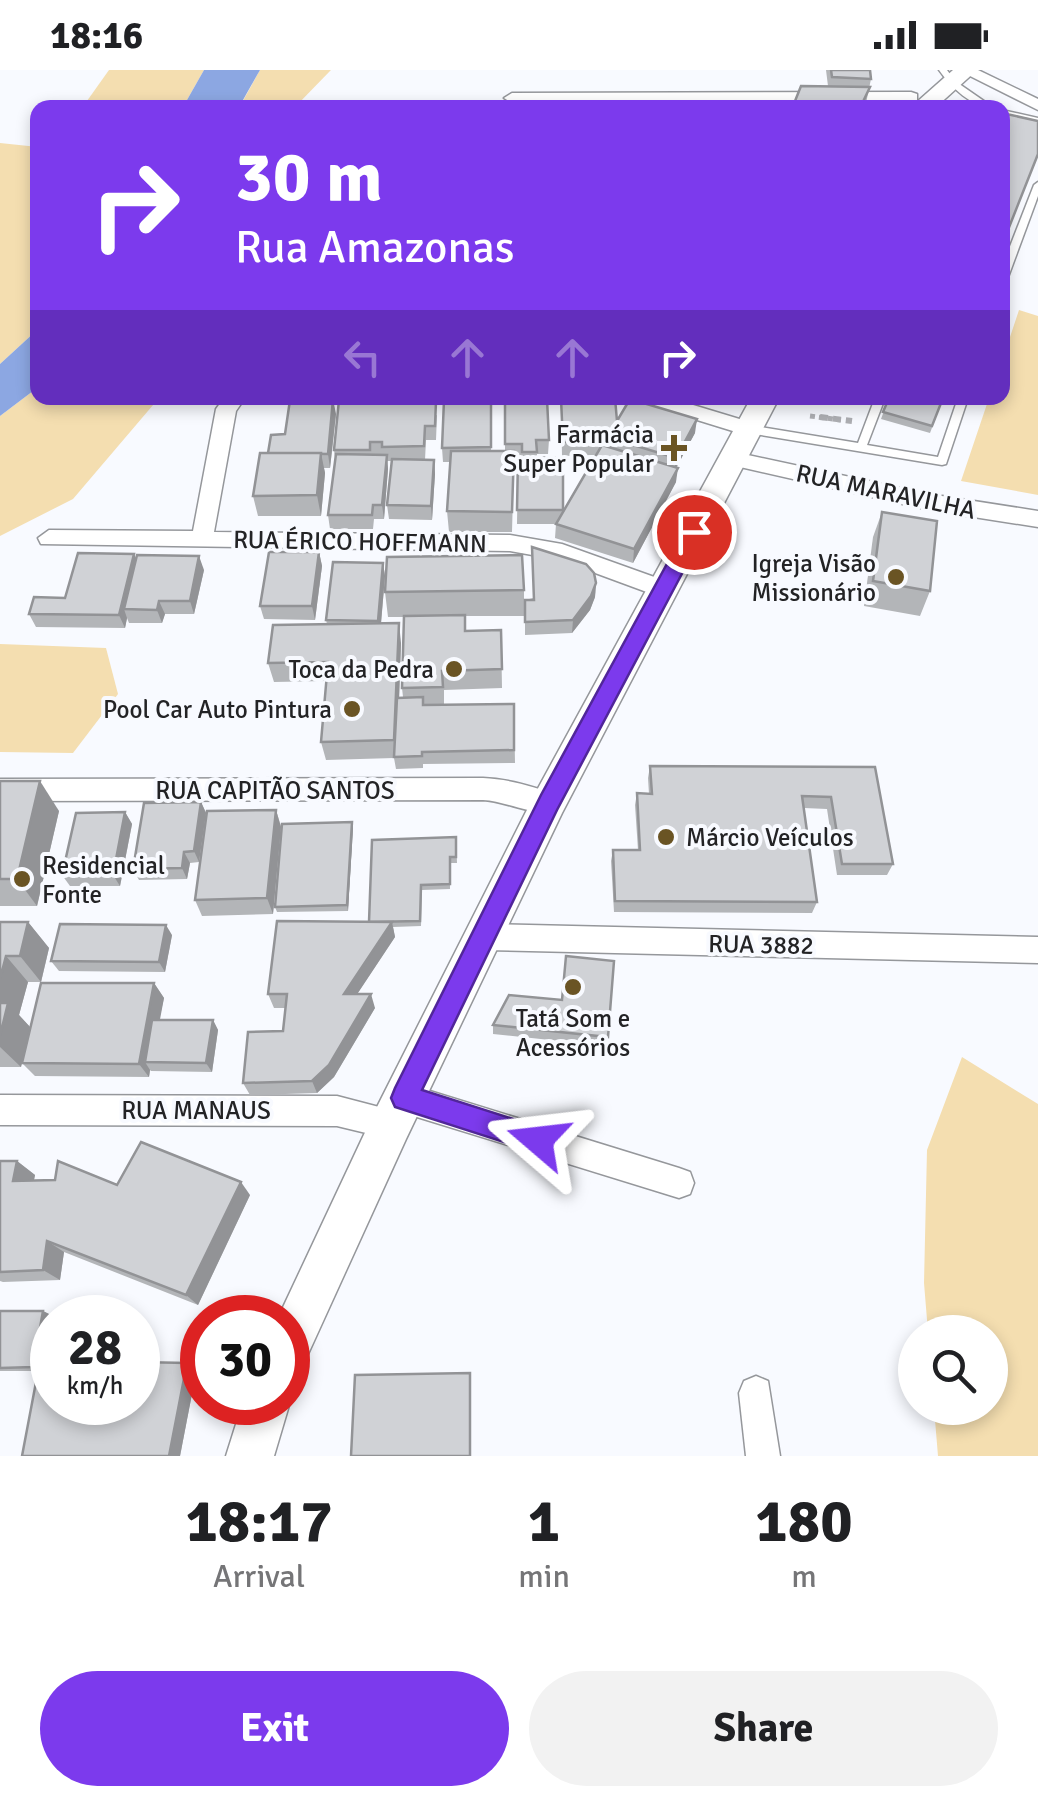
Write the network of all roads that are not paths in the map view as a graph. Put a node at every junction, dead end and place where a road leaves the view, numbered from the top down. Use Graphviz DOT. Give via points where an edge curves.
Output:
graph roads {
  1 [pos="923,70"];
  2 [pos="957,73"];
  3 [pos="512,98"];
  4 [pos="646,100"];
  5 [pos="915,100"];
  6 [pos="920,100"];
  7 [pos="982,100"];
  8 [pos="1038,105"];
  9 [pos="1010,114"];
  10 [pos="1038,120"];
  11 [pos="1038,186"];
  12 [pos="1010,259"];
  13 [pos="230,405"];
  14 [pos="671,405"];
  15 [pos="762,405"];
  16 [pos="877,405"];
  17 [pos="961,405"];
  18 [pos="749,430"];
  19 [pos="860,448"];
  20 [pos="734,459"];
  21 [pos="1038,520"];
  22 [pos="49,538"];
  23 [pos="202,540"];
  24 [pos="663,589"];
  25 [pos="0,790"];
  26 [pos="549,802"];
  27 [pos="485,937"];
  28 [pos="1038,950"];
  29 [pos="0,1110"];
  30 [pos="397,1111"];
  31 [pos="678,1184"];
  32 [pos="310,1299"];
  33 [pos="756,1393"];
  34 [pos="260,1425"];
  35 [pos="250,1456"];
  36 [pos="762,1456"];
  1 -- 5 [label="main road"];
  2 -- 6 [label="main road"];
  2 -- 7 [label="lane"];
  2 -- 8 [label="street"];
  3 -- 4 [label="street"];
  9 -- 10 [label="lane"];
  11 -- 12 [label="lane"];
  13 -- 23 [label="street"];
  14 -- 18 [label="street"];
  15 -- 18 [label="main road"];
  16 -- 19 [label="lane"];
  17 -- 19 [label="lane" via="942,461"];
  18 -- 19 [label="lane"];
  18 -- 20 [label="main road"];
  20 -- 21 [label="street, RUA MARAVILHA"];
  20 -- 24 [label="main road"];
  22 -- 23 [label="street, RUA ÉRICO HOFFMANN"];
  23 -- 24 [label="street, RUA ÉRICO HOFFMANN" via="510,543 562,552"];
  24 -- 26 [label="main road"];
  25 -- 26 [label="street, RUA CAPITÃO SANTOS" via="483,789"];
  26 -- 27 [label="main road"];
  27 -- 28 [label="street, RUA 3882"];
  27 -- 30 [label="main road"];
  29 -- 30 [label="street, RUA MANAUS"];
  30 -- 31 [label="street, RUA MANAUS"];
  30 -- 32 [label="main road"];
  33 -- 36 [label="street"];
  34 -- 35 [label="main road"];
}
